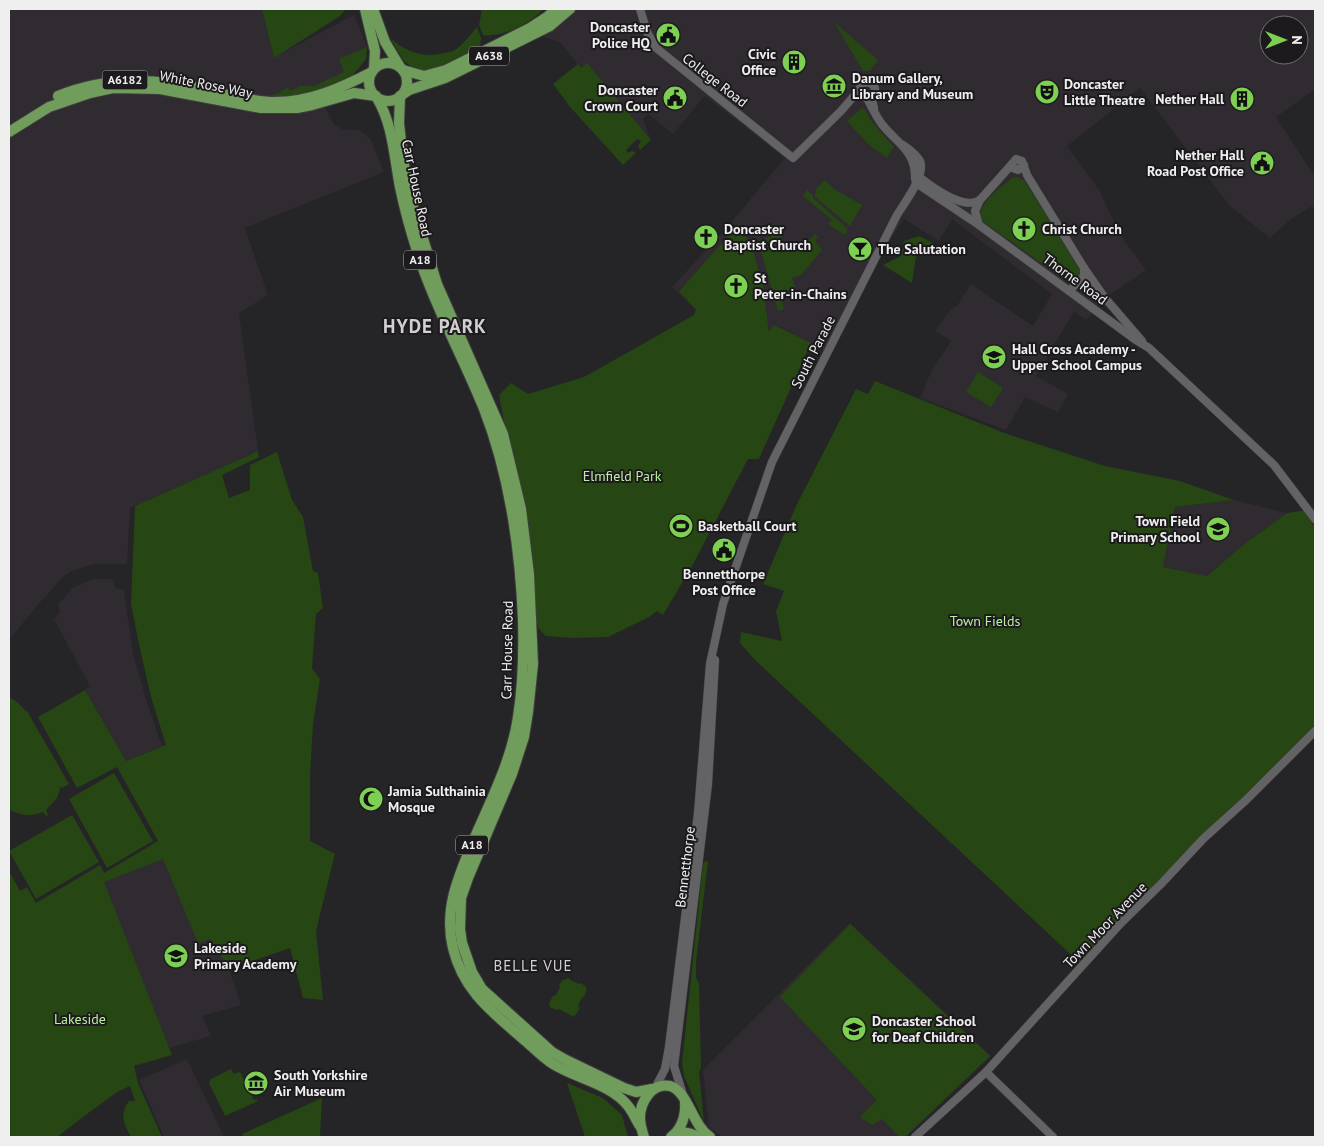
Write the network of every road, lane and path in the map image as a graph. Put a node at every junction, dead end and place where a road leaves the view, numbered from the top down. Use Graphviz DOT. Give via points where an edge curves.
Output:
graph roads {
  1 [pos="365,9"];
  2 [pos="373,9"];
  3 [pos="556,9"];
  4 [pos="570,9"];
  5 [pos="640,9"];
  6 [pos="401,69"];
  7 [pos="373,70"];
  8 [pos="859,90"];
  9 [pos="402,95"];
  10 [pos="377,97"];
  11 [pos="868,97"];
  12 [pos="841,111"];
  13 [pos="9,123"];
  14 [pos="9,132"];
  15 [pos="915,177"];
  16 [pos="980,200"];
  17 [pos="979,225"];
  18 [pos="1084,268"];
  19 [pos="1069,291"];
  20 [pos="1145,344"];
  21 [pos="766,475"];
  22 [pos="1315,519"];
  23 [pos="716,641"];
  24 [pos="1315,731"];
  25 [pos="986,1072"];
  26 [pos="654,1089"];
  27 [pos="684,1096"];
  28 [pos="641,1133"];
  29 [pos="672,1136"];
  30 [pos="650,1137"];
  31 [pos="698,1137"];
  32 [pos="710,1137"];
  33 [pos="915,1137"];
  34 [pos="1053,1137"];
  1 -- 7 [label="highway" via="375,51"];
  2 -- 6 [label="highway" via="385,42"];
  3 -- 6 [label="highway, A638" via="530,28 446,70 424,76"];
  4 -- 9 [label="highway, A638" via="550,26 445,78"];
  5 -- 12 [label="street, College Road" via="646,32 659,51 793,158"];
  6 -- 7 [label="highway" via="386,63"];
  6 -- 9 [label="highway" via="407,79"];
  7 -- 10 [label="highway" via="370,88"];
  7 -- 13 [label="highway, White Rose Way / A6182" via="317,96 274,102 249,100 169,82 145,80 94,84 52,98"];
  8 -- 11 [label="street" via="860,94"];
  8 -- 11 [label="street" via="864,83 871,82 876,88"];
  8 -- 12 [label="street"];
  9 -- 10 [label="highway" via="388,101"];
  9 -- 26 [label="highway, Carr House Road / A18" via="399,114 401,140 422,241 437,284 503,434 519,501 529,574 533,664 524,737 461,898 462,943 482,989 552,1052 624,1088 636,1092"];
  10 -- 14 [label="highway, White Rose Way / A6182" via="354,93 297,108 261,108 160,88 113,88 49,107"];
  10 -- 28 [label="highway, Carr House Road / A18" via="389,124 400,187 420,261 498,450 519,553 524,644 523,680 515,735 453,894 450,928 453,948 469,986 488,1009 552,1063 623,1100"];
  11 -- 12 [label="street" via="858,99"];
  11 -- 15 [label="street" via="882,124 920,161"];
  15 -- 16 [label="street" via="947,196 974,203"];
  15 -- 17 [label="street, Thorne Road"];
  15 -- 21 [label="street, South Parade"];
  16 -- 17 [label="street" via="975,211"];
  16 -- 18 [label="street, Thorne Road" via="1012,164 1017,170 1024,165 1030,181"];
  17 -- 19 [label="street, Thorne Road"];
  18 -- 19 [label="street" via="1084,276"];
  18 -- 20 [label="street, Thorne Road" via="1114,311"];
  19 -- 20 [label="street, Thorne Road"];
  20 -- 22 [label="street, Thorne Road" via="1274,465"];
  21 -- 23 [label="street, Bennetthorpe" via="723,604"];
  23 -- 26 [label="street, Bennetthorpe" via="710,664 698,813 669,1047 665,1069"];
  23 -- 27 [label="street, Bennetthorpe" via="708,784 674,1066"];
  24 -- 25 [label="street, Town Moor Avenue" via="1120,924"];
  25 -- 33 [label="street, Town Moor Avenue"];
  25 -- 34 [label="street"];
  26 -- 27 [label="highway, Carr House Road" via="668,1086"];
  26 -- 28 [label="highway" via="642,1106"];
  27 -- 29 [label="highway" via="683,1119"];
  27 -- 32 [label="highway" via="695,1120"];
  28 -- 30 [label="highway, Carr House Road"];
  29 -- 31 [label="highway" via="690,1132"];
}
